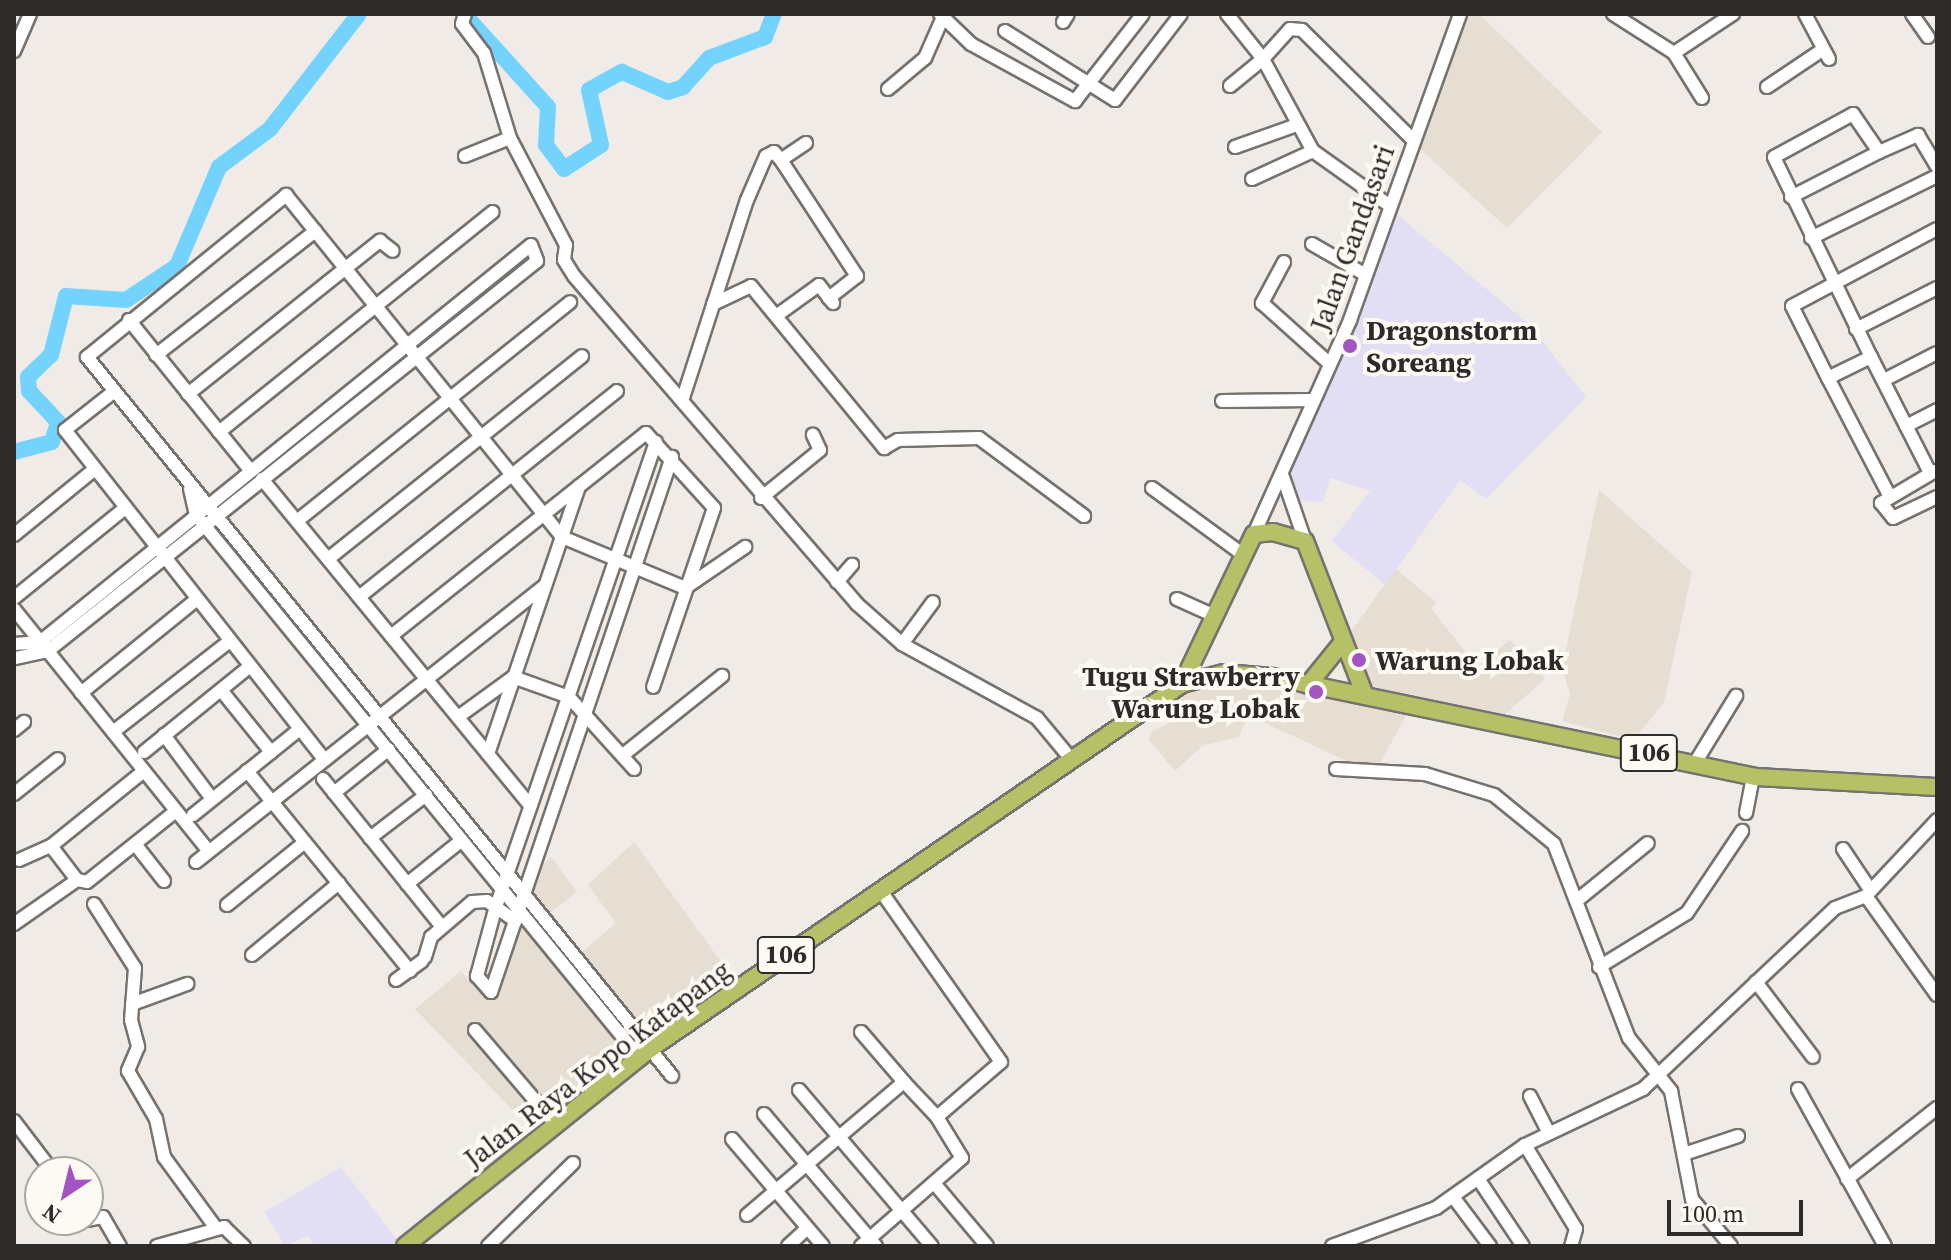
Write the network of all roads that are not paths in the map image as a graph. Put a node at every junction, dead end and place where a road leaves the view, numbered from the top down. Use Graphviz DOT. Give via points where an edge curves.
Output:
graph roads {
  1 [pos="30,14"];
  2 [pos="1143,14"];
  3 [pos="1181,14"];
  4 [pos="1227,14"];
  5 [pos="1460,14"];
  6 [pos="1613,14"];
  7 [pos="1733,14"];
  8 [pos="1805,14"];
  9 [pos="1912,14"];
  10 [pos="464,16"];
  11 [pos="941,16"];
  12 [pos="1294,21"];
  13 [pos="1005,31"];
  14 [pos="1928,37"];
  15 [pos="14,51"];
  16 [pos="1674,53"];
  17 [pos="1263,59"];
  18 [pos="1088,85"];
  19 [pos="1230,86"];
  20 [pos="1767,87"];
  21 [pos="888,89"];
  22 [pos="1702,98"];
  23 [pos="1294,126"];
  24 [pos="510,138"];
  25 [pos="1413,140"];
  26 [pos="806,143"];
  27 [pos="1235,147"];
  28 [pos="1313,151"];
  29 [pos="1879,152"];
  30 [pos="465,156"];
  31 [pos="781,160"];
  32 [pos="1937,167"];
  33 [pos="1937,176"];
  34 [pos="1252,179"];
  35 [pos="1791,197"];
  36 [pos="1390,206"];
  37 [pos="493,212"];
  38 [pos="1937,229"];
  39 [pos="315,231"];
  40 [pos="1811,238"];
  41 [pos="1312,244"];
  42 [pos="393,251"];
  43 [pos="1284,262"];
  44 [pos="344,268"];
  45 [pos="1366,275"];
  46 [pos="1833,283"];
  47 [pos="1937,288"];
  48 [pos="570,302"];
  49 [pos="713,304"];
  50 [pos="378,308"];
  51 [pos="776,316"];
  52 [pos="129,320"];
  53 [pos="1856,329"];
  54 [pos="407,344"];
  55 [pos="1937,353"];
  56 [pos="156,355"];
  57 [pos="417,355"];
  58 [pos="582,356"];
  59 [pos="1871,357"];
  60 [pos="1330,364"];
  61 [pos="1828,378"];
  62 [pos="1884,380"];
  63 [pos="617,391"];
  64 [pos="112,393"];
  65 [pos="188,394"];
  66 [pos="452,397"];
  67 [pos="1313,400"];
  68 [pos="682,401"];
  69 [pos="1222,401"];
  70 [pos="1937,410"];
  71 [pos="1906,426"];
  72 [pos="219,432"];
  73 [pos="813,435"];
  74 [pos="482,436"];
  75 [pos="656,442"];
  76 [pos="672,457"];
  77 [pos="95,469"];
  78 [pos="1933,471"];
  79 [pos="256,475"];
  80 [pos="511,475"];
  81 [pos="1283,477"];
  82 [pos="579,486"];
  83 [pos="1152,488"];
  84 [pos="190,489"];
  85 [pos="1889,495"];
  86 [pos="1937,497"];
  87 [pos="761,498"];
  88 [pos="216,507"];
  89 [pos="125,508"];
  90 [pos="542,514"];
  91 [pos="1084,516"];
  92 [pos="200,520"];
  93 [pos="297,521"];
  94 [pos="231,527"];
  95 [pos="1254,534"];
  96 [pos="14,535"];
  97 [pos="562,537"];
  98 [pos="216,538"];
  99 [pos="1305,541"];
  100 [pos="745,547"];
  101 [pos="160,552"];
  102 [pos="1245,556"];
  103 [pos="616,558"];
  104 [pos="328,559"];
  105 [pos="852,565"];
  106 [pos="634,571"];
  107 [pos="837,582"];
  108 [pos="545,585"];
  109 [pos="685,588"];
  110 [pos="359,597"];
  111 [pos="14,598"];
  112 [pos="197,599"];
  113 [pos="1177,599"];
  114 [pos="933,602"];
  115 [pos="14,609"];
  116 [pos="1215,616"];
  117 [pos="391,636"];
  118 [pos="230,641"];
  119 [pos="1342,643"];
  120 [pos="14,644"];
  121 [pos="902,644"];
  122 [pos="44,647"];
  123 [pos="14,658"];
  124 [pos="1194,659"];
  125 [pos="244,671"];
  126 [pos="722,676"];
  127 [pos="1207,676"];
  128 [pos="424,677"];
  129 [pos="513,677"];
  130 [pos="1182,684"];
  131 [pos="1308,685"];
  132 [pos="653,687"];
  133 [pos="221,690"];
  134 [pos="81,693"];
  135 [pos="1364,693"];
  136 [pos="1736,696"];
  137 [pos="569,697"];
  138 [pos="586,711"];
  139 [pos="458,717"];
  140 [pos="373,718"];
  141 [pos="113,732"];
  142 [pos="295,733"];
  143 [pos="164,735"];
  144 [pos="389,749"];
  145 [pos="144,752"];
  146 [pos="271,752"];
  147 [pos="488,754"];
  148 [pos="623,755"];
  149 [pos="323,758"];
  150 [pos="58,759"];
  151 [pos="1071,759"];
  152 [pos="1695,763"];
  153 [pos="634,769"];
  154 [pos="1336,769"];
  155 [pos="144,771"];
  156 [pos="247,771"];
  157 [pos="1753,776"];
  158 [pos="323,779"];
  159 [pos="1937,787"];
  160 [pos="334,793"];
  161 [pos="14,794"];
  162 [pos="426,795"];
  163 [pos="212,799"];
  164 [pos="271,799"];
  165 [pos="531,806"];
  166 [pos="176,811"];
  167 [pos="1746,813"];
  168 [pos="193,815"];
  169 [pos="1937,820"];
  170 [pos="1742,831"];
  171 [pos="370,838"];
  172 [pos="462,840"];
  173 [pos="305,842"];
  174 [pos="1648,843"];
  175 [pos="135,844"];
  176 [pos="51,846"];
  177 [pos="1843,849"];
  178 [pos="208,850"];
  179 [pos="19,860"];
  180 [pos="196,862"];
  181 [pos="507,873"];
  182 [pos="77,880"];
  183 [pos="164,881"];
  184 [pos="339,883"];
  185 [pos="407,884"];
  186 [pos="501,889"];
  187 [pos="880,890"];
  188 [pos="1868,894"];
  189 [pos="525,895"];
  190 [pos="1585,895"];
  191 [pos="94,904"];
  192 [pos="227,905"];
  193 [pos="496,906"];
  194 [pos="517,916"];
  195 [pos="14,924"];
  196 [pos="441,926"];
  197 [pos="252,955"];
  198 [pos="1605,964"];
  199 [pos="410,971"];
  200 [pos="396,980"];
  201 [pos="1756,982"];
  202 [pos="187,984"];
  203 [pos="1937,995"];
  204 [pos="132,1004"];
  205 [pos="475,1030"];
  206 [pos="861,1032"];
  207 [pos="644,1053"];
  208 [pos="1813,1057"];
  209 [pos="1662,1072"];
  210 [pos="672,1076"];
  211 [pos="904,1082"];
  212 [pos="1798,1089"];
  213 [pos="799,1090"];
  214 [pos="1530,1096"];
  215 [pos="1937,1108"];
  216 [pos="764,1114"];
  217 [pos="937,1117"];
  218 [pos="14,1121"];
  219 [pos="556,1125"];
  220 [pos="1548,1131"];
  221 [pos="838,1136"];
  222 [pos="1738,1136"];
  223 [pos="732,1139"];
  224 [pos="1525,1145"];
  225 [pos="1688,1153"];
  226 [pos="41,1156"];
  227 [pos="573,1163"];
  228 [pos="806,1165"];
  229 [pos="1847,1179"];
  230 [pos="1479,1180"];
  231 [pos="934,1183"];
  232 [pos="775,1191"];
  233 [pos="1454,1198"];
  234 [pos="902,1211"];
  235 [pos="747,1215"];
  236 [pos="104,1219"];
  237 [pos="216,1228"];
  238 [pos="807,1228"];
  239 [pos="869,1243"];
  240 [pos="120,1246"];
  241 [pos="157,1246"];
  242 [pos="244,1246"];
  243 [pos="405,1246"];
  244 [pos="488,1246"];
  245 [pos="788,1246"];
  246 [pos="823,1246"];
  247 [pos="932,1246"];
  248 [pos="987,1246"];
  249 [pos="1332,1246"];
  250 [pos="1490,1246"];
  251 [pos="1523,1246"];
  252 [pos="1571,1246"];
  253 [pos="1731,1246"];
  254 [pos="1885,1246"];
  1 -- 15 [label="street"];
  2 -- 18 [label="street"];
  3 -- 18 [label="street" via="1117,99"];
  4 -- 17 [label="street"];
  5 -- 25 [label="street, Jalan Gandasari"];
  6 -- 16 [label="street"];
  7 -- 16 [label="street"];
  8 -- 20 [label="street" via="1826,55"];
  9 -- 14 [label="street"];
  10 -- 24 [label="street" via="484,53"];
  11 -- 18 [label="street" via="971,44 1075,101"];
  11 -- 21 [label="street" via="920,65"];
  12 -- 17 [label="street"];
  12 -- 25 [label="street"];
  13 -- 18 [label="street"];
  16 -- 22 [label="street"];
  17 -- 19 [label="street"];
  17 -- 23 [label="street"];
  23 -- 27 [label="street"];
  23 -- 28 [label="street"];
  24 -- 30 [label="street"];
  24 -- 68 [label="street" via="566,245 565,263"];
  25 -- 36 [label="street, Jalan Gandasari"];
  26 -- 31 [label="street"];
  28 -- 34 [label="street"];
  28 -- 36 [label="street"];
  29 -- 32 [label="street" via="1918,135"];
  29 -- 35 [label="street"];
  29 -- 35 [label="street" via="1853,114 1774,157"];
  31 -- 49 [label="street" via="774,152 764,159"];
  31 -- 51 [label="street" via="857,276 831,300 819,285"];
  33 -- 40 [label="street"];
  35 -- 40 [label="street"];
  36 -- 45 [label="street, Jalan Gandasari"];
  37 -- 50 [label="street"];
  38 -- 46 [label="street"];
  39 -- 44 [label="street"];
  39 -- 52 [label="street" via="286,195"];
  39 -- 56 [label="street"];
  40 -- 46 [label="street"];
  41 -- 45 [label="street"];
  42 -- 44 [label="street" via="380,241"];
  43 -- 60 [label="street" via="1262,303"];
  44 -- 50 [label="street"];
  44 -- 65 [label="street"];
  45 -- 60 [label="street, Jalan Gandasari"];
  46 -- 53 [label="street"];
  46 -- 61 [label="street" via="1787,313 1808,358 1819,360"];
  47 -- 53 [label="street"];
  48 -- 66 [label="street"];
  49 -- 51 [label="street" via="749,284"];
  49 -- 68 [label="street"];
  50 -- 54 [label="street"];
  50 -- 72 [label="street"];
  51 -- 91 [label="street" via="884,448 901,439 979,438"];
  52 -- 56 [label="street"];
  52 -- 64 [label="street" via="87,357"];
  53 -- 59 [label="street"];
  54 -- 57 [label="street"];
  54 -- 57 [label="street" via="531,245 537,261"];
  54 -- 79 [label="street"];
  55 -- 62 [label="street"];
  56 -- 65 [label="street"];
  57 -- 66 [label="street"];
  57 -- 79 [label="street"];
  58 -- 74 [label="street"];
  59 -- 61 [label="street"];
  59 -- 62 [label="street"];
  60 -- 67 [label="street, Jalan Gandasari"];
  61 -- 85 [label="street"];
  62 -- 71 [label="street"];
  63 -- 80 [label="street"];
  64 -- 77 [label="street" via="64,429"];
  64 -- 84 [label="street"];
  65 -- 72 [label="street"];
  66 -- 74 [label="street"];
  66 -- 93 [label="street"];
  67 -- 69 [label="street"];
  67 -- 81 [label="street, Jalan Gandasari"];
  68 -- 87 [label="street"];
  70 -- 71 [label="street"];
  71 -- 78 [label="street"];
  72 -- 79 [label="street"];
  73 -- 87 [label="street" via="820,450"];
  74 -- 80 [label="street"];
  74 -- 104 [label="street"];
  75 -- 76 [label="street"];
  75 -- 82 [label="street" via="644,434"];
  75 -- 103 [label="street"];
  76 -- 106 [label="street"];
  76 -- 109 [label="street" via="714,508"];
  77 -- 89 [label="street"];
  77 -- 96 [label="street"];
  78 -- 85 [label="street"];
  79 -- 88 [label="street"];
  79 -- 93 [label="street"];
  80 -- 90 [label="street"];
  80 -- 110 [label="street"];
  81 -- 95 [label="street, Jalan Gandasari"];
  81 -- 99 [label="street"];
  82 -- 90 [label="street"];
  82 -- 97 [label="street"];
  83 -- 102 [label="street"];
  84 -- 88 [label="street"];
  84 -- 92 [label="street"];
  85 -- 86 [label="street" via="1881,503 1893,518"];
  87 -- 107 [label="street"];
  88 -- 92 [label="street"];
  88 -- 94 [label="street"];
  89 -- 101 [label="street"];
  89 -- 111 [label="street"];
  90 -- 97 [label="street"];
  90 -- 117 [label="street"];
  92 -- 98 [label="street"];
  92 -- 101 [label="street"];
  93 -- 104 [label="street"];
  94 -- 98 [label="street"];
  94 -- 140 [label="street"];
  95 -- 99 [label="main road"];
  95 -- 102 [label="main road"];
  97 -- 103 [label="street"];
  97 -- 108 [label="street"];
  98 -- 140 [label="street"];
  99 -- 119 [label="main road"];
  100 -- 109 [label="street"];
  101 -- 112 [label="street"];
  101 -- 122 [label="street"];
  102 -- 116 [label="main road"];
  103 -- 106 [label="street"];
  103 -- 137 [label="street"];
  104 -- 110 [label="street"];
  105 -- 107 [label="street"];
  106 -- 109 [label="street"];
  106 -- 138 [label="street"];
  107 -- 121 [label="street"];
  108 -- 128 [label="street"];
  108 -- 129 [label="street"];
  109 -- 132 [label="street"];
  110 -- 117 [label="street"];
  112 -- 118 [label="street"];
  112 -- 134 [label="street"];
  113 -- 116 [label="street"];
  114 -- 121 [label="street"];
  115 -- 122 [label="street"];
  116 -- 124 [label="main road"];
  117 -- 128 [label="street"];
  118 -- 141 [label="street"];
  118 -- 149 [label="street"];
  119 -- 131 [label="main road"];
  119 -- 135 [label="main road"];
  120 -- 122 [label="street"];
  121 -- 151 [label="street" via="1023,708"];
  122 -- 123 [label="street"];
  122 -- 134 [label="street"];
  124 -- 127 [label="main road"];
  124 -- 130 [label="main road"];
  125 -- 133 [label="street"];
  126 -- 148 [label="street"];
  127 -- 130 [label="main road, 106"];
  127 -- 131 [label="main road, 106" via="1240,673"];
  128 -- 139 [label="street"];
  128 -- 140 [label="street"];
  129 -- 137 [label="street"];
  129 -- 139 [label="street"];
  129 -- 147 [label="street"];
  130 -- 151 [label="main road, Jalan Raya Kopo Katapang / 106"];
  131 -- 135 [label="main road, 106"];
  133 -- 143 [label="street"];
  133 -- 146 [label="street"];
  134 -- 141 [label="street"];
  135 -- 152 [label="main road, 106"];
  136 -- 152 [label="street"];
  137 -- 138 [label="street"];
  137 -- 165 [label="street"];
  138 -- 148 [label="street"];
  138 -- 189 [label="street"];
  139 -- 147 [label="street"];
  140 -- 144 [label="street"];
  140 -- 149 [label="street"];
  140 -- 181 [label="street"];
  141 -- 155 [label="street"];
  142 -- 146 [label="street"];
  143 -- 145 [label="street"];
  143 -- 163 [label="street"];
  144 -- 160 [label="street"];
  144 -- 162 [label="street"];
  146 -- 156 [label="street"];
  147 -- 165 [label="street"];
  148 -- 153 [label="street"];
  149 -- 164 [label="street"];
  150 -- 161 [label="street"];
  151 -- 187 [label="main road, Jalan Raya Kopo Katapang / 106"];
  152 -- 157 [label="main road, 106"];
  154 -- 190 [label="street" via="1425,774 1507,802 1554,844"];
  155 -- 166 [label="street"];
  155 -- 176 [label="street"];
  156 -- 163 [label="street"];
  156 -- 164 [label="street"];
  157 -- 159 [label="main road, 106"];
  157 -- 167 [label="street"];
  158 -- 160 [label="street"];
  160 -- 171 [label="street"];
  162 -- 171 [label="street"];
  162 -- 172 [label="street"];
  163 -- 168 [label="street"];
  164 -- 173 [label="street"];
  164 -- 178 [label="street"];
  165 -- 181 [label="street"];
  166 -- 175 [label="street"];
  166 -- 178 [label="street"];
  169 -- 188 [label="street"];
  170 -- 198 [label="street" via="1687,913"];
  171 -- 185 [label="street"];
  172 -- 185 [label="street"];
  172 -- 186 [label="street"];
  173 -- 184 [label="street"];
  173 -- 192 [label="street"];
  174 -- 190 [label="street"];
  175 -- 182 [label="street" via="89,881"];
  175 -- 183 [label="street"];
  176 -- 179 [label="street"];
  176 -- 182 [label="street"];
  177 -- 188 [label="street"];
  178 -- 180 [label="street"];
  181 -- 186 [label="street"];
  181 -- 189 [label="street"];
  182 -- 195 [label="street"];
  184 -- 197 [label="street"];
  184 -- 199 [label="street"];
  185 -- 196 [label="street"];
  186 -- 193 [label="street"];
  186 -- 194 [label="street"];
  187 -- 207 [label="main road, Jalan Raya Kopo Katapang / 106"];
  187 -- 217 [label="street" via="959,1009 1002,1058"];
  188 -- 201 [label="street" via="1846,899"];
  188 -- 203 [label="street"];
  189 -- 194 [label="street"];
  189 -- 207 [label="street"];
  190 -- 198 [label="street"];
  191 -- 204 [label="street" via="135,968"];
  193 -- 194 [label="street"];
  193 -- 194 [label="street" via="477,976 488,991"];
  193 -- 196 [label="street" via="479,900"];
  194 -- 207 [label="street"];
  196 -- 199 [label="street" via="424,959"];
  198 -- 209 [label="street" via="1635,1050"];
  199 -- 200 [label="street"];
  201 -- 208 [label="street"];
  201 -- 209 [label="street"];
  202 -- 204 [label="street"];
  204 -- 237 [label="street" via="138,1047 128,1071 156,1119 164,1157"];
  205 -- 219 [label="street"];
  206 -- 211 [label="street"];
  207 -- 210 [label="street"];
  207 -- 219 [label="main road, Jalan Raya Kopo Katapang / 106"];
  209 -- 220 [label="street" via="1622,1101"];
  209 -- 225 [label="street"];
  211 -- 217 [label="street"];
  211 -- 221 [label="street"];
  212 -- 229 [label="street"];
  213 -- 221 [label="street"];
  214 -- 220 [label="street"];
  215 -- 229 [label="street"];
  216 -- 228 [label="street"];
  217 -- 231 [label="street" via="964,1154"];
  218 -- 226 [label="street"];
  219 -- 243 [label="main road, Jalan Raya Kopo Katapang / 106"];
  220 -- 224 [label="street"];
  221 -- 228 [label="street"];
  221 -- 234 [label="street"];
  222 -- 225 [label="street"];
  223 -- 232 [label="street"];
  224 -- 230 [label="street"];
  224 -- 252 [label="street" via="1576,1229"];
  225 -- 253 [label="street" via="1692,1199"];
  227 -- 244 [label="street"];
  228 -- 232 [label="street"];
  228 -- 239 [label="street"];
  229 -- 254 [label="street"];
  230 -- 233 [label="street"];
  230 -- 251 [label="street"];
  231 -- 234 [label="street"];
  231 -- 248 [label="street"];
  232 -- 235 [label="street"];
  232 -- 238 [label="street"];
  233 -- 249 [label="street"];
  233 -- 250 [label="street"];
  234 -- 239 [label="street"];
  234 -- 247 [label="street"];
  236 -- 240 [label="street"];
  237 -- 241 [label="street"];
  237 -- 242 [label="street" via="235,1230"];
  238 -- 245 [label="street"];
  238 -- 246 [label="street"];
}
